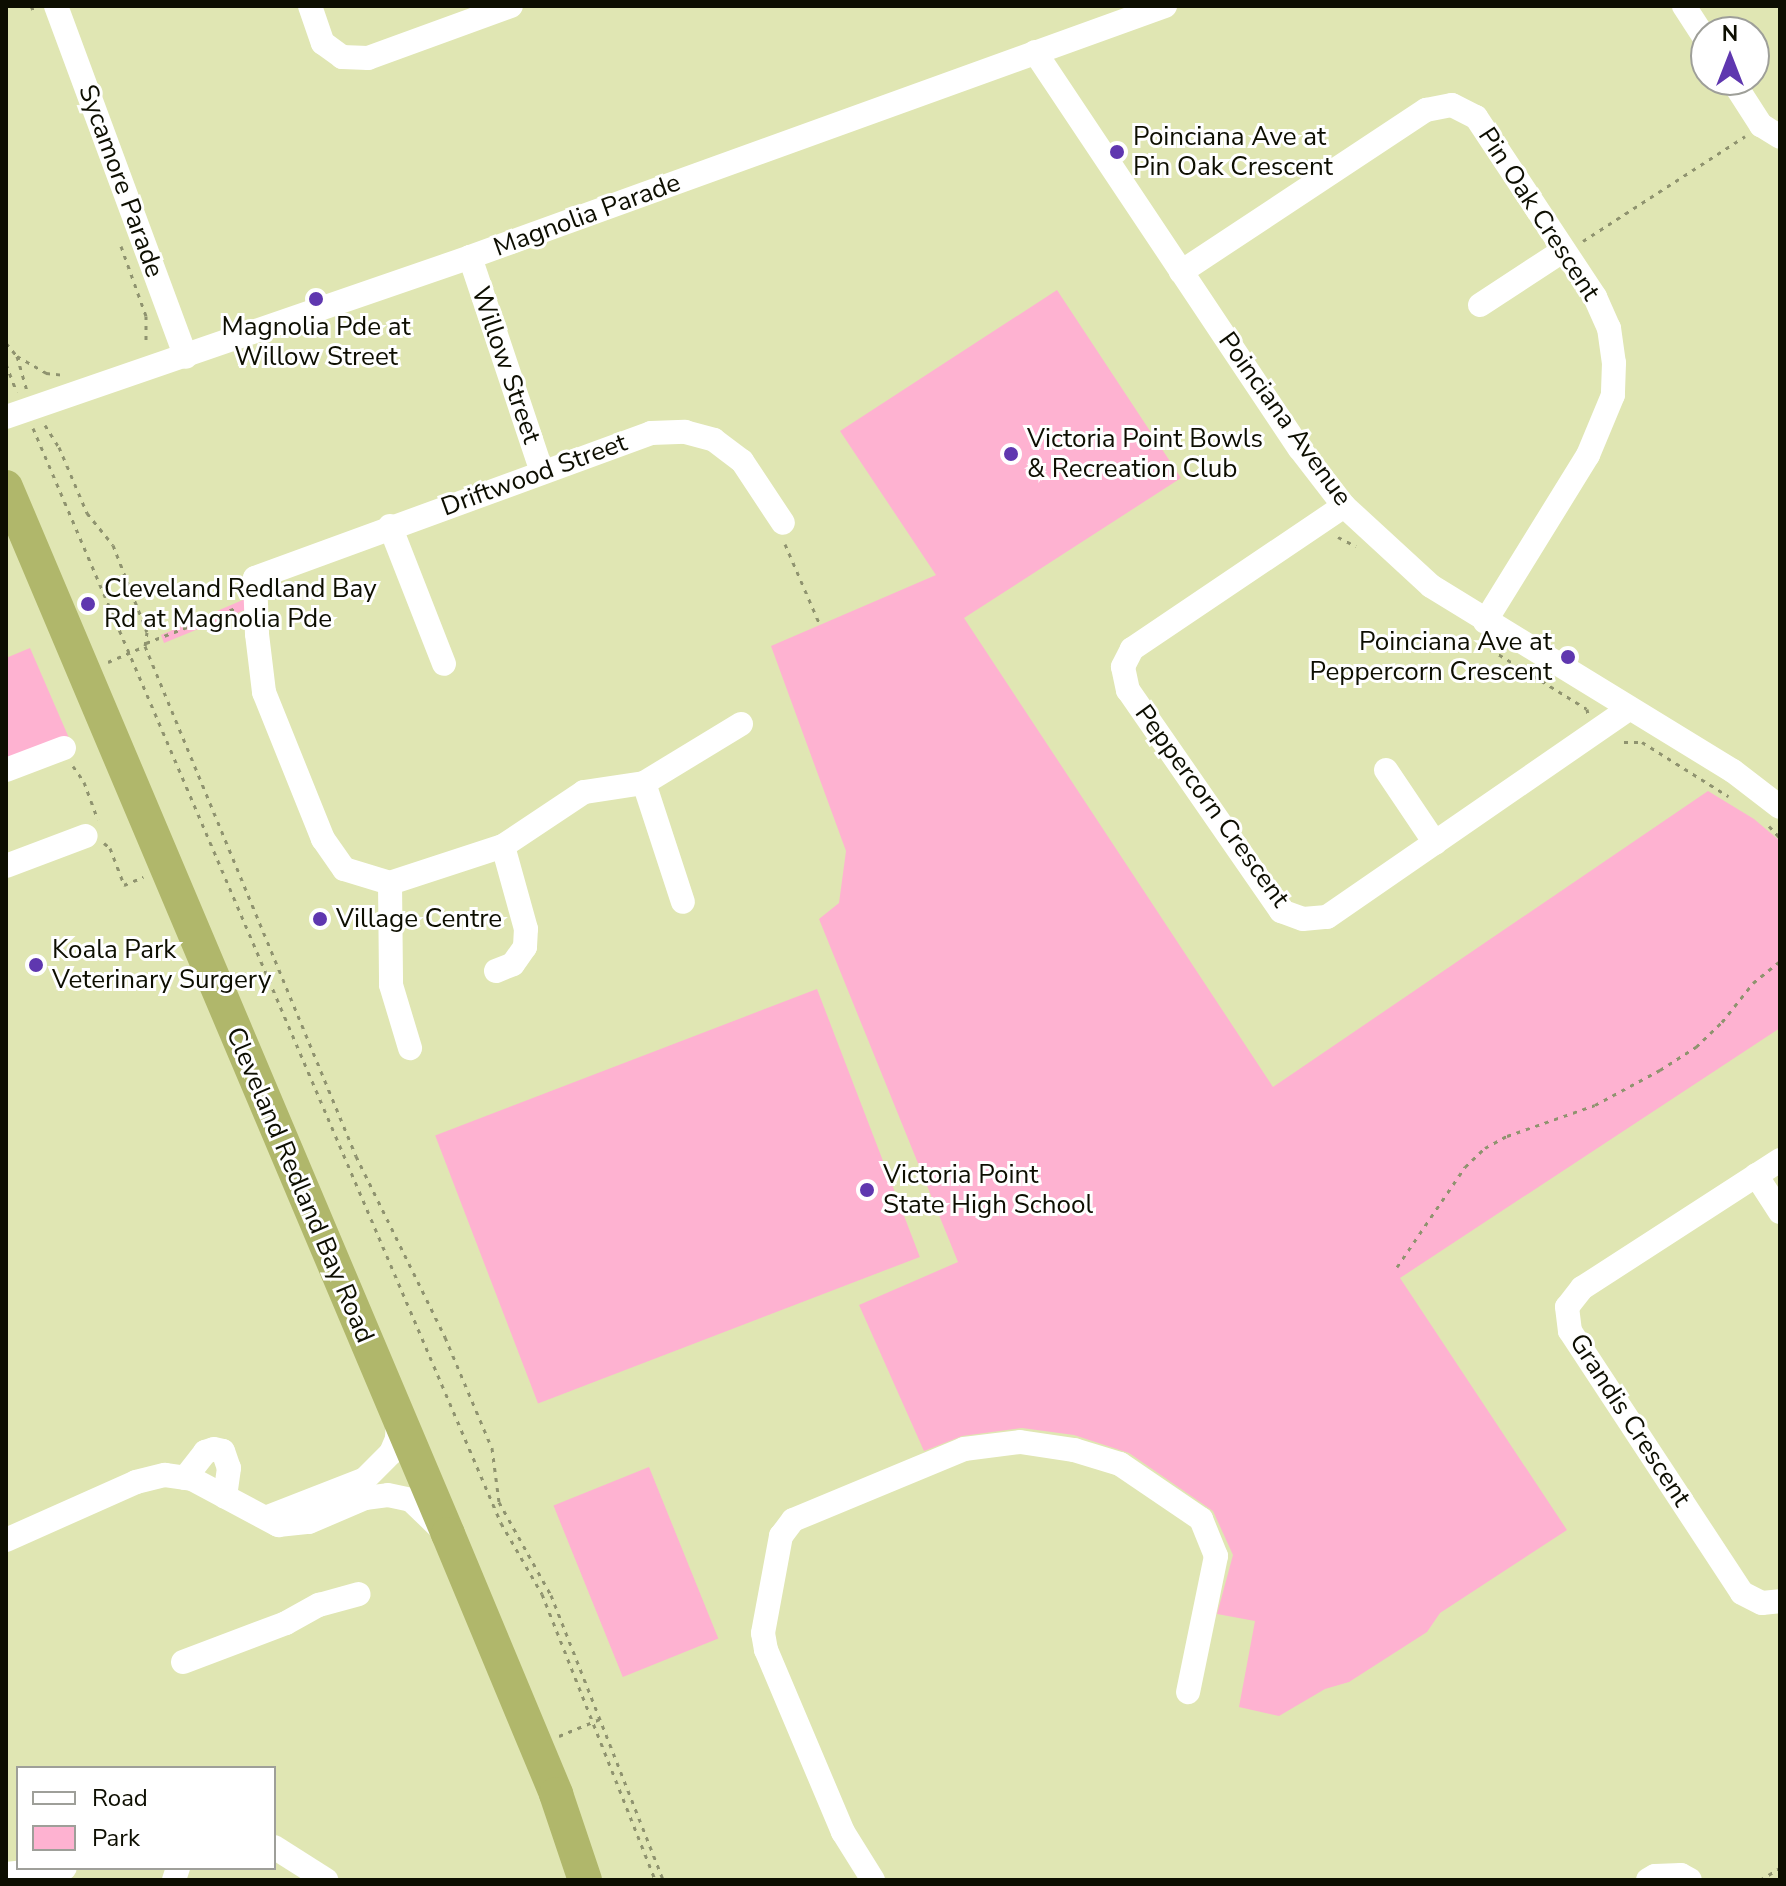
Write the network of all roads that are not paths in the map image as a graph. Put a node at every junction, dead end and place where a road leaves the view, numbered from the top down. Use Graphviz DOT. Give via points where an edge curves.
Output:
graph roads {
  1 [pos="56,6"];
  2 [pos="310,6"];
  3 [pos="511,6"];
  4 [pos="1165,6"];
  5 [pos="1035,52"];
  6 [pos="1744,96"];
  7 [pos="1771,131"];
  8 [pos="1565,251"];
  9 [pos="470,257"];
  10 [pos="1181,272"];
  11 [pos="1480,305"];
  12 [pos="186,357"];
  13 [pos="21,412"];
  14 [pos="542,472"];
  15 [pos="6,487"];
  16 [pos="1344,506"];
  17 [pos="783,523"];
  18 [pos="390,526"];
  19 [pos="1485,622"];
  20 [pos="444,664"];
  21 [pos="1629,709"];
  22 [pos="741,724"];
  23 [pos="64,748"];
  24 [pos="6,770"];
  25 [pos="1386,770"];
  26 [pos="644,783"];
  27 [pos="1773,816"];
  28 [pos="86,836"];
  29 [pos="1435,843"];
  30 [pos="503,846"];
  31 [pos="6,866"];
  32 [pos="390,883"];
  33 [pos="683,902"];
  34 [pos="496,971"];
  35 [pos="410,1048"];
  36 [pos="1780,1160"];
  37 [pos="1756,1175"];
  38 [pos="1780,1212"];
  39 [pos="398,1416"];
  40 [pos="185,1478"];
  41 [pos="225,1497"];
  42 [pos="265,1518"];
  43 [pos="448,1534"];
  44 [pos="6,1540"];
  45 [pos="359,1594"];
  46 [pos="1780,1601"];
  47 [pos="183,1662"];
  48 [pos="1188,1692"];
  49 [pos="556,1794"];
  50 [pos="276,1848"];
  51 [pos="45,1870"];
  52 [pos="6,1874"];
  53 [pos="326,1880"];
  54 [pos="585,1880"];
  55 [pos="604,1880"];
  56 [pos="873,1880"];
  57 [pos="1648,1880"];
  58 [pos="1690,1880"];
  1 -- 12 [label="street, Sycamore Parade"];
  2 -- 3 [label="street" via="323,43 342,57 368,58"];
  4 -- 5 [label="street, Magnolia Parade"];
  5 -- 9 [label="street, Magnolia Parade"];
  5 -- 10 [label="street, Poinciana Avenue"];
  6 -- 7 [label="street"];
  8 -- 10 [label="street, Pin Oak Crescent" via="1476,117 1452,105 1426,110"];
  8 -- 11 [label="street"];
  8 -- 19 [label="street, Pin Oak Crescent" via="1609,328 1613,395 1588,455"];
  9 -- 12 [label="street, Magnolia Parade"];
  9 -- 14 [label="street, Willow Street"];
  10 -- 16 [label="street, Poinciana Avenue"];
  12 -- 13 [label="street, Magnolia Parade"];
  14 -- 17 [label="street, Driftwood Street" via="651,433 685,432 714,440 742,461"];
  14 -- 18 [label="street, Driftwood Street"];
  15 -- 39 [label="highway, Cleveland Redland Bay Road"];
  16 -- 19 [label="street, Poinciana Avenue" via="1431,586"];
  16 -- 29 [label="street, Peppercorn Crescent" via="1132,649 1123,667 1128,690 1281,911 1303,919 1327,917"];
  18 -- 20 [label="street"];
  18 -- 32 [label="street, Driftwood Street" via="255,578 264,692 323,839 344,869"];
  19 -- 21 [label="street, Poinciana Avenue"];
  21 -- 27 [label="street, Poinciana Avenue" via="1733,771"];
  21 -- 29 [label="street, Peppercorn Crescent"];
  22 -- 26 [label="street"];
  23 -- 24 [label="street"];
  25 -- 29 [label="street"];
  26 -- 30 [label="street" via="584,792"];
  26 -- 33 [label="street"];
  28 -- 31 [label="street"];
  30 -- 32 [label="street"];
  30 -- 34 [label="street" via="526,929 525,947 513,964"];
  32 -- 35 [label="street" via="391,985"];
  36 -- 37 [label="street, Grandis Crescent"];
  37 -- 38 [label="street"];
  37 -- 46 [label="street, Grandis Crescent" via="1582,1288 1567,1307 1570,1331 1742,1593 1762,1603"];
  39 -- 42 [label="street" via="391,1453 365,1479"];
  39 -- 43 [label="highway, Cleveland Redland Bay Road"];
  40 -- 41 [label="street"];
  40 -- 41 [label="street" via="205,1452 223,1451 229,1468"];
  40 -- 44 [label="street" via="165,1475 136,1482"];
  41 -- 42 [label="street"];
  42 -- 43 [label="street" via="291,1526 365,1498 388,1495 411,1500"];
  43 -- 49 [label="highway, Cleveland Redland Bay Road"];
  45 -- 47 [label="street" via="319,1605"];
  48 -- 56 [label="street" via="1216,1556 1201,1519 1120,1464 1020,1442 964,1449 793,1520 781,1536 763,1633 766,1650 843,1832"];
  49 -- 54 [label="highway, Cleveland Redland Bay Road"];
  49 -- 55 [label="highway, Cleveland Redland Bay Road"];
  50 -- 53 [label="street"];
  51 -- 52 [label="street"];
  57 -- 58 [label="street" via="1681,1875"];
}
